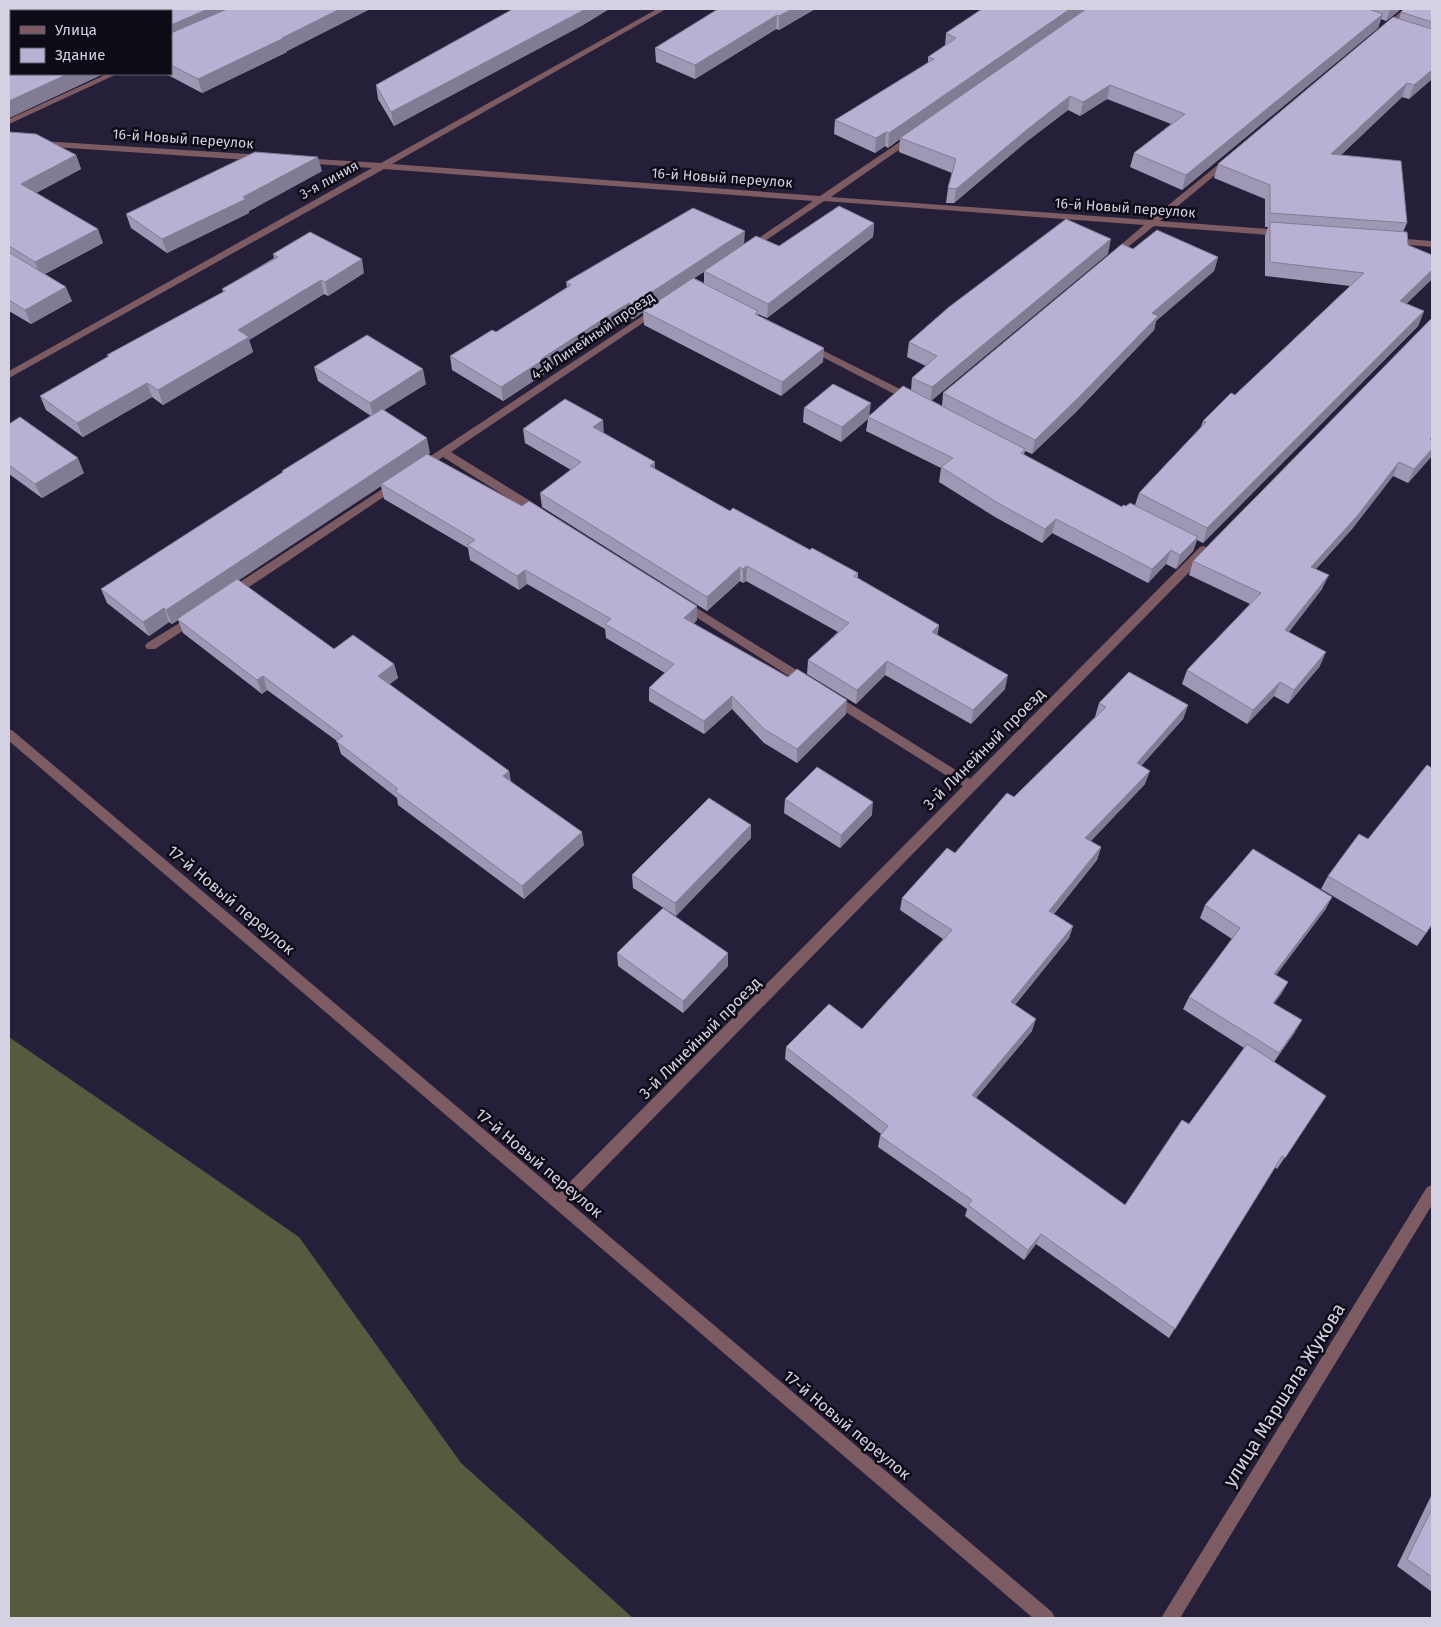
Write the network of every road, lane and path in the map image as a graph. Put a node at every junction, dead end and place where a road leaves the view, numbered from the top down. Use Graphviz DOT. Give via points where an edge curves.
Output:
graph roads {
  1 [pos="662,9"];
  2 [pos="1408,9"];
  3 [pos="1385,28"];
  4 [pos="111,75"];
  5 [pos="9,122"];
  6 [pos="918,132"];
  7 [pos="9,141"];
  8 [pos="1240,150"];
  9 [pos="274,158"];
  10 [pos="294,160"];
  11 [pos="383,166"];
  12 [pos="822,200"];
  13 [pos="1152,223"];
  14 [pos="1297,234"];
  15 [pos="1384,240"];
  16 [pos="1432,244"];
  17 [pos="741,254"];
  18 [pos="1106,262"];
  19 [pos="668,302"];
  20 [pos="798,341"];
  21 [pos="9,375"];
  22 [pos="922,404"];
  23 [pos="443,452"];
  24 [pos="552,521"];
  25 [pos="1203,547"];
  26 [pos="224,598"];
  27 [pos="678,600"];
  28 [pos="200,614"];
  29 [pos="152,646"];
  30 [pos="9,734"];
  31 [pos="971,785"];
  32 [pos="1432,1192"];
  33 [pos="559,1203"];
  34 [pos="1046,1618"];
  35 [pos="1170,1618"];
  1 -- 11 [label="street, 3-я линия"];
  2 -- 3 [label="street"];
  4 -- 5 [label="street"];
  6 -- 12 [label="street"];
  7 -- 9 [label="street, 16-й Новый переулок"];
  8 -- 13 [label="street"];
  10 -- 11 [label="street, 16-й Новый переулок"];
  11 -- 12 [label="street, 16-й Новый переулок"];
  11 -- 21 [label="street, 3-я линия"];
  12 -- 13 [label="street, 16-й Новый переулок"];
  12 -- 17 [label="street"];
  13 -- 14 [label="street, 16-й Новый переулок"];
  13 -- 18 [label="street"];
  15 -- 16 [label="street"];
  19 -- 23 [label="street, 4-й Линейный проезд"];
  20 -- 22 [label="street"];
  23 -- 24 [label="street"];
  23 -- 26 [label="street, 4-й Линейный проезд"];
  25 -- 31 [label="street, 3-й Линейный проезд"];
  27 -- 31 [label="street"];
  28 -- 29 [label="street"];
  30 -- 33 [label="street, 17-й Новый переулок"];
  31 -- 33 [label="street, 3-й Линейный проезд"];
  32 -- 35 [label="street, улица Маршала Жукова"];
  33 -- 34 [label="street, 17-й Новый переулок"];
}
